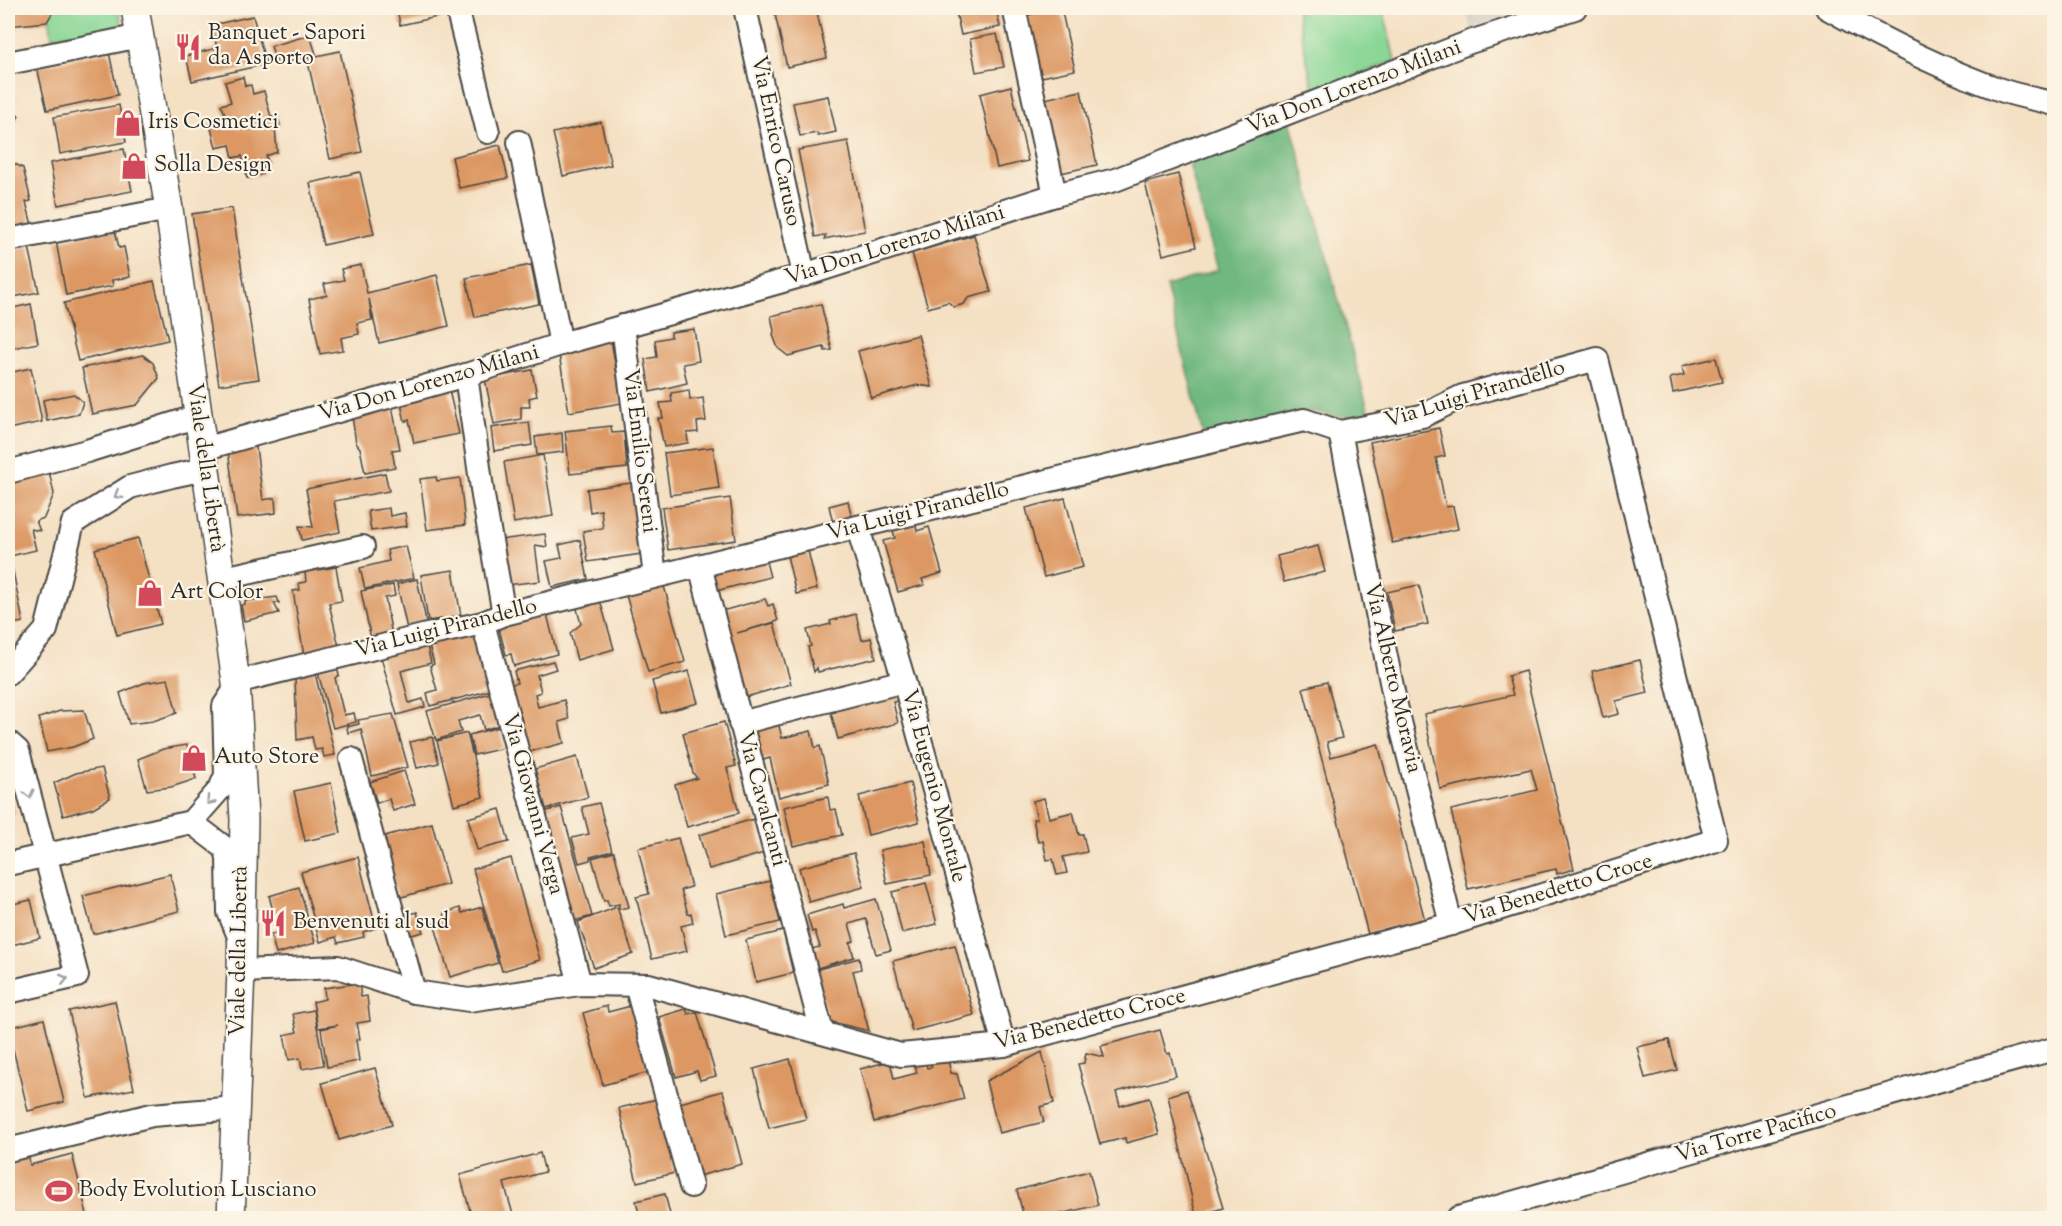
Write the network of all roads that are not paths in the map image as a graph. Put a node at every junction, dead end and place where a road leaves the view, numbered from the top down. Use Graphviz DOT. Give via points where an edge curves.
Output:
graph roads {
  1 [pos="135,8"];
  2 [pos="458,8"];
  3 [pos="745,8"];
  4 [pos="1014,8"];
  5 [pos="1575,8"];
  6 [pos="1827,8"];
  7 [pos="140,36"];
  8 [pos="8,63"];
  9 [pos="2055,104"];
  10 [pos="488,132"];
  11 [pos="519,141"];
  12 [pos="1055,195"];
  13 [pos="169,209"];
  14 [pos="8,240"];
  15 [pos="804,275"];
  16 [pos="623,326"];
  17 [pos="561,344"];
  18 [pos="466,375"];
  19 [pos="198,416"];
  20 [pos="1340,432"];
  21 [pos="204,459"];
  22 [pos="8,472"];
  23 [pos="858,528"];
  24 [pos="363,547"];
  25 [pos="700,566"];
  26 [pos="655,576"];
  27 [pos="220,579"];
  28 [pos="504,614"];
  29 [pos="483,623"];
  30 [pos="8,673"];
  31 [pos="904,681"];
  32 [pos="236,685"];
  33 [pos="740,723"];
  34 [pos="8,742"];
  35 [pos="351,759"];
  36 [pos="191,822"];
  37 [pos="1716,840"];
  38 [pos="45,855"];
  39 [pos="8,864"];
  40 [pos="1451,924"];
  41 [pos="241,941"];
  42 [pos="241,971"];
  43 [pos="580,984"];
  44 [pos="636,985"];
  45 [pos="8,992"];
  46 [pos="414,992"];
  47 [pos="822,1032"];
  48 [pos="1004,1045"];
  49 [pos="2055,1049"];
  50 [pos="236,1108"];
  51 [pos="8,1150"];
  52 [pos="691,1186"];
  53 [pos="231,1218"];
  54 [pos="1458,1218"];
  1 -- 7 [label="main road, Viale della Libertà"];
  2 -- 10 [label="street"];
  3 -- 15 [label="street, Via Enrico Caruso"];
  4 -- 12 [label="street"];
  5 -- 12 [label="street, Via Don Lorenzo Milani" via="1470,42 1134,173"];
  6 -- 9 [label="street" via="1967,77"];
  7 -- 8 [label="street"];
  7 -- 13 [label="main road, Viale della Libertà"];
  11 -- 17 [label="street"];
  12 -- 15 [label="street, Via Don Lorenzo Milani"];
  13 -- 14 [label="street"];
  13 -- 19 [label="main road, Viale della Libertà"];
  15 -- 16 [label="street, Via Don Lorenzo Milani"];
  16 -- 17 [label="street, Via Don Lorenzo Milani"];
  16 -- 26 [label="street, Via Emilio Sereni"];
  17 -- 18 [label="street, Via Don Lorenzo Milani"];
  18 -- 21 [label="street, Via Don Lorenzo Milani"];
  18 -- 28 [label="street"];
  19 -- 21 [label="main road, Viale della Libertà"];
  19 -- 22 [label="street"];
  20 -- 23 [label="street, Via Luigi Pirandello" via="1304,420"];
  20 -- 37 [label="street, Via Luigi Pirandello" via="1422,416 1463,396 1597,359"];
  20 -- 40 [label="street, Via Alberto Moravia" via="1396,706"];
  21 -- 27 [label="main road, Viale della Libertà"];
  21 -- 30 [label="street, Via Don Lorenzo Milani, one-way" via="172,476 130,487 73,523 46,630"];
  23 -- 25 [label="street, Via Luigi Pirandello"];
  23 -- 31 [label="street, Via Eugenio Montale"];
  24 -- 27 [label="street"];
  25 -- 26 [label="street, Via Luigi Pirandello"];
  25 -- 33 [label="street, Via Cavalcanti"];
  26 -- 28 [label="street, Via Luigi Pirandello"];
  27 -- 32 [label="main road, Viale della Libertà"];
  28 -- 29 [label="street, Via Luigi Pirandello"];
  29 -- 32 [label="street, Via Luigi Pirandello"];
  29 -- 43 [label="street, Via Giovanni Verga"];
  31 -- 33 [label="street"];
  31 -- 48 [label="street, Via Eugenio Montale"];
  32 -- 36 [label="street, one-way" via="224,706 226,775 220,789"];
  32 -- 41 [label="main road, Viale della Libertà" via="244,819"];
  33 -- 47 [label="street, Via Cavalcanti"];
  34 -- 38 [label="street, one-way" via="18,750"];
  35 -- 46 [label="street"];
  36 -- 38 [label="street"];
  36 -- 41 [label="street" via="225,848 229,912"];
  37 -- 40 [label="street, Via Benedetto Croce"];
  38 -- 39 [label="street"];
  45 -- 38 [label="street, one-way" via="77,976"];
  40 -- 48 [label="street, Via Benedetto Croce"];
  41 -- 42 [label="main road, Viale della Libertà"];
  42 -- 46 [label="street, Via Benedetto Croce" via="338,967"];
  42 -- 50 [label="main road, Viale della Libertà"];
  43 -- 44 [label="street, Via Benedetto Croce"];
  43 -- 46 [label="street, Via Benedetto Croce" via="469,1000"];
  44 -- 47 [label="street, Via Benedetto Croce" via="649,985"];
  44 -- 52 [label="street"];
  47 -- 48 [label="street, Via Benedetto Croce" via="901,1055"];
  49 -- 54 [label="street, Via Torre Pacifico"];
  50 -- 51 [label="street" via="152,1114"];
  50 -- 53 [label="main road, Viale della Libertà"];
}
